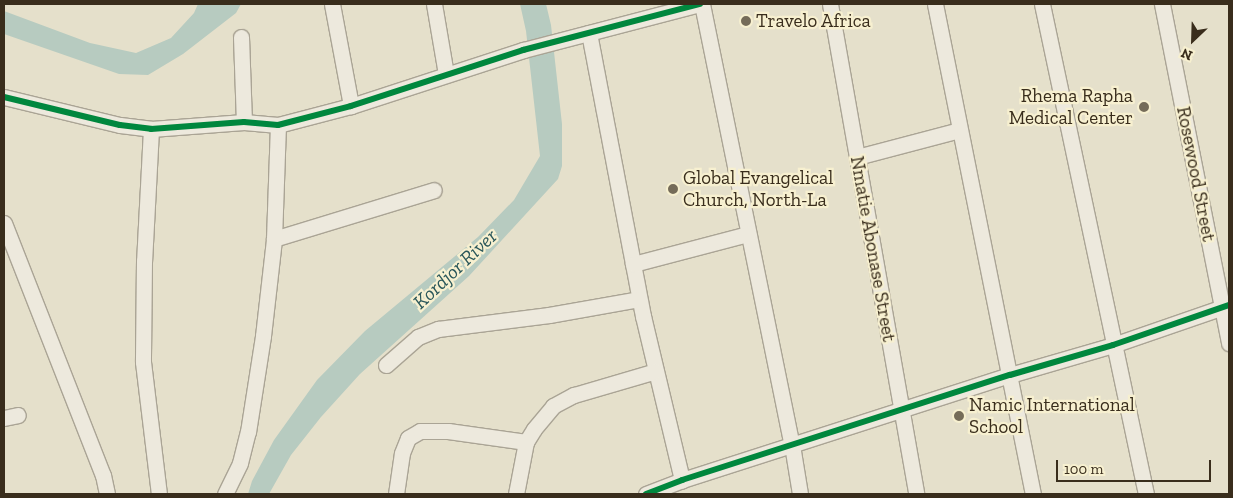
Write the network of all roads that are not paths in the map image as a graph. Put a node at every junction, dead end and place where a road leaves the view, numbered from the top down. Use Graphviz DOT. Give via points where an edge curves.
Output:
graph roads {
  1 [pos="332,4"];
  2 [pos="434,4"];
  3 [pos="701,4"];
  4 [pos="830,4"];
  5 [pos="935,4"];
  6 [pos="1042,4"];
  7 [pos="1162,4"];
  8 [pos="588,33"];
  9 [pos="241,37"];
  10 [pos="446,74"];
  11 [pos="4,97"];
  12 [pos="350,106"];
  13 [pos="244,122"];
  14 [pos="278,125"];
  15 [pos="151,129"];
  16 [pos="960,130"];
  17 [pos="857,157"];
  18 [pos="434,190"];
  19 [pos="4,223"];
  20 [pos="748,234"];
  21 [pos="274,239"];
  22 [pos="633,264"];
  23 [pos="639,299"];
  24 [pos="1226,306"];
  25 [pos="1229,344"];
  26 [pos="1113,346"];
  27 [pos="386,364"];
  28 [pos="656,371"];
  29 [pos="1010,375"];
  30 [pos="900,410"];
  31 [pos="526,442"];
  32 [pos="792,445"];
  33 [pos="682,480"];
  34 [pos="107,494"];
  35 [pos="159,494"];
  36 [pos="225,494"];
  37 [pos="396,494"];
  38 [pos="516,494"];
  39 [pos="646,494"];
  40 [pos="800,494"];
  41 [pos="916,494"];
  42 [pos="1033,494"];
  43 [pos="1146,494"];
  1 -- 12 [label="street"];
  2 -- 10 [label="street"];
  3 -- 8 [label="street"];
  3 -- 20 [label="street"];
  4 -- 17 [label="street, Nmatie Abonase Street"];
  5 -- 16 [label="street"];
  6 -- 26 [label="street"];
  7 -- 24 [label="street, Rosewood Street"];
  8 -- 10 [label="street"];
  8 -- 22 [label="street"];
  9 -- 13 [label="street"];
  10 -- 12 [label="street"];
  11 -- 15 [label="street" via="120,125"];
  12 -- 14 [label="street"];
  13 -- 14 [label="street"];
  13 -- 15 [label="street"];
  14 -- 21 [label="street"];
  15 -- 35 [label="street" via="144,261 144,362"];
  16 -- 17 [label="street"];
  16 -- 29 [label="street"];
  17 -- 30 [label="street, Nmatie Abonase Street"];
  18 -- 21 [label="street"];
  19 -- 34 [label="street" via="96,457"];
  20 -- 22 [label="street"];
  20 -- 32 [label="street"];
  21 -- 36 [label="street" via="248,432 240,463"];
  22 -- 23 [label="street"];
  23 -- 27 [label="street" via="549,315 438,329 418,337"];
  23 -- 28 [label="street"];
  24 -- 25 [label="street, Rosewood Street"];
  24 -- 26 [label="street"];
  26 -- 29 [label="street"];
  26 -- 43 [label="street"];
  28 -- 31 [label="street" via="574,395 553,406"];
  28 -- 33 [label="street"];
  29 -- 30 [label="street"];
  29 -- 42 [label="street"];
  30 -- 32 [label="street"];
  30 -- 41 [label="street, Nmatie Abonase Street"];
  31 -- 37 [label="street" via="448,431 420,431 408,438 402,453"];
  31 -- 38 [label="street"];
  32 -- 33 [label="street"];
  32 -- 40 [label="street"];
  33 -- 39 [label="street"];
}
